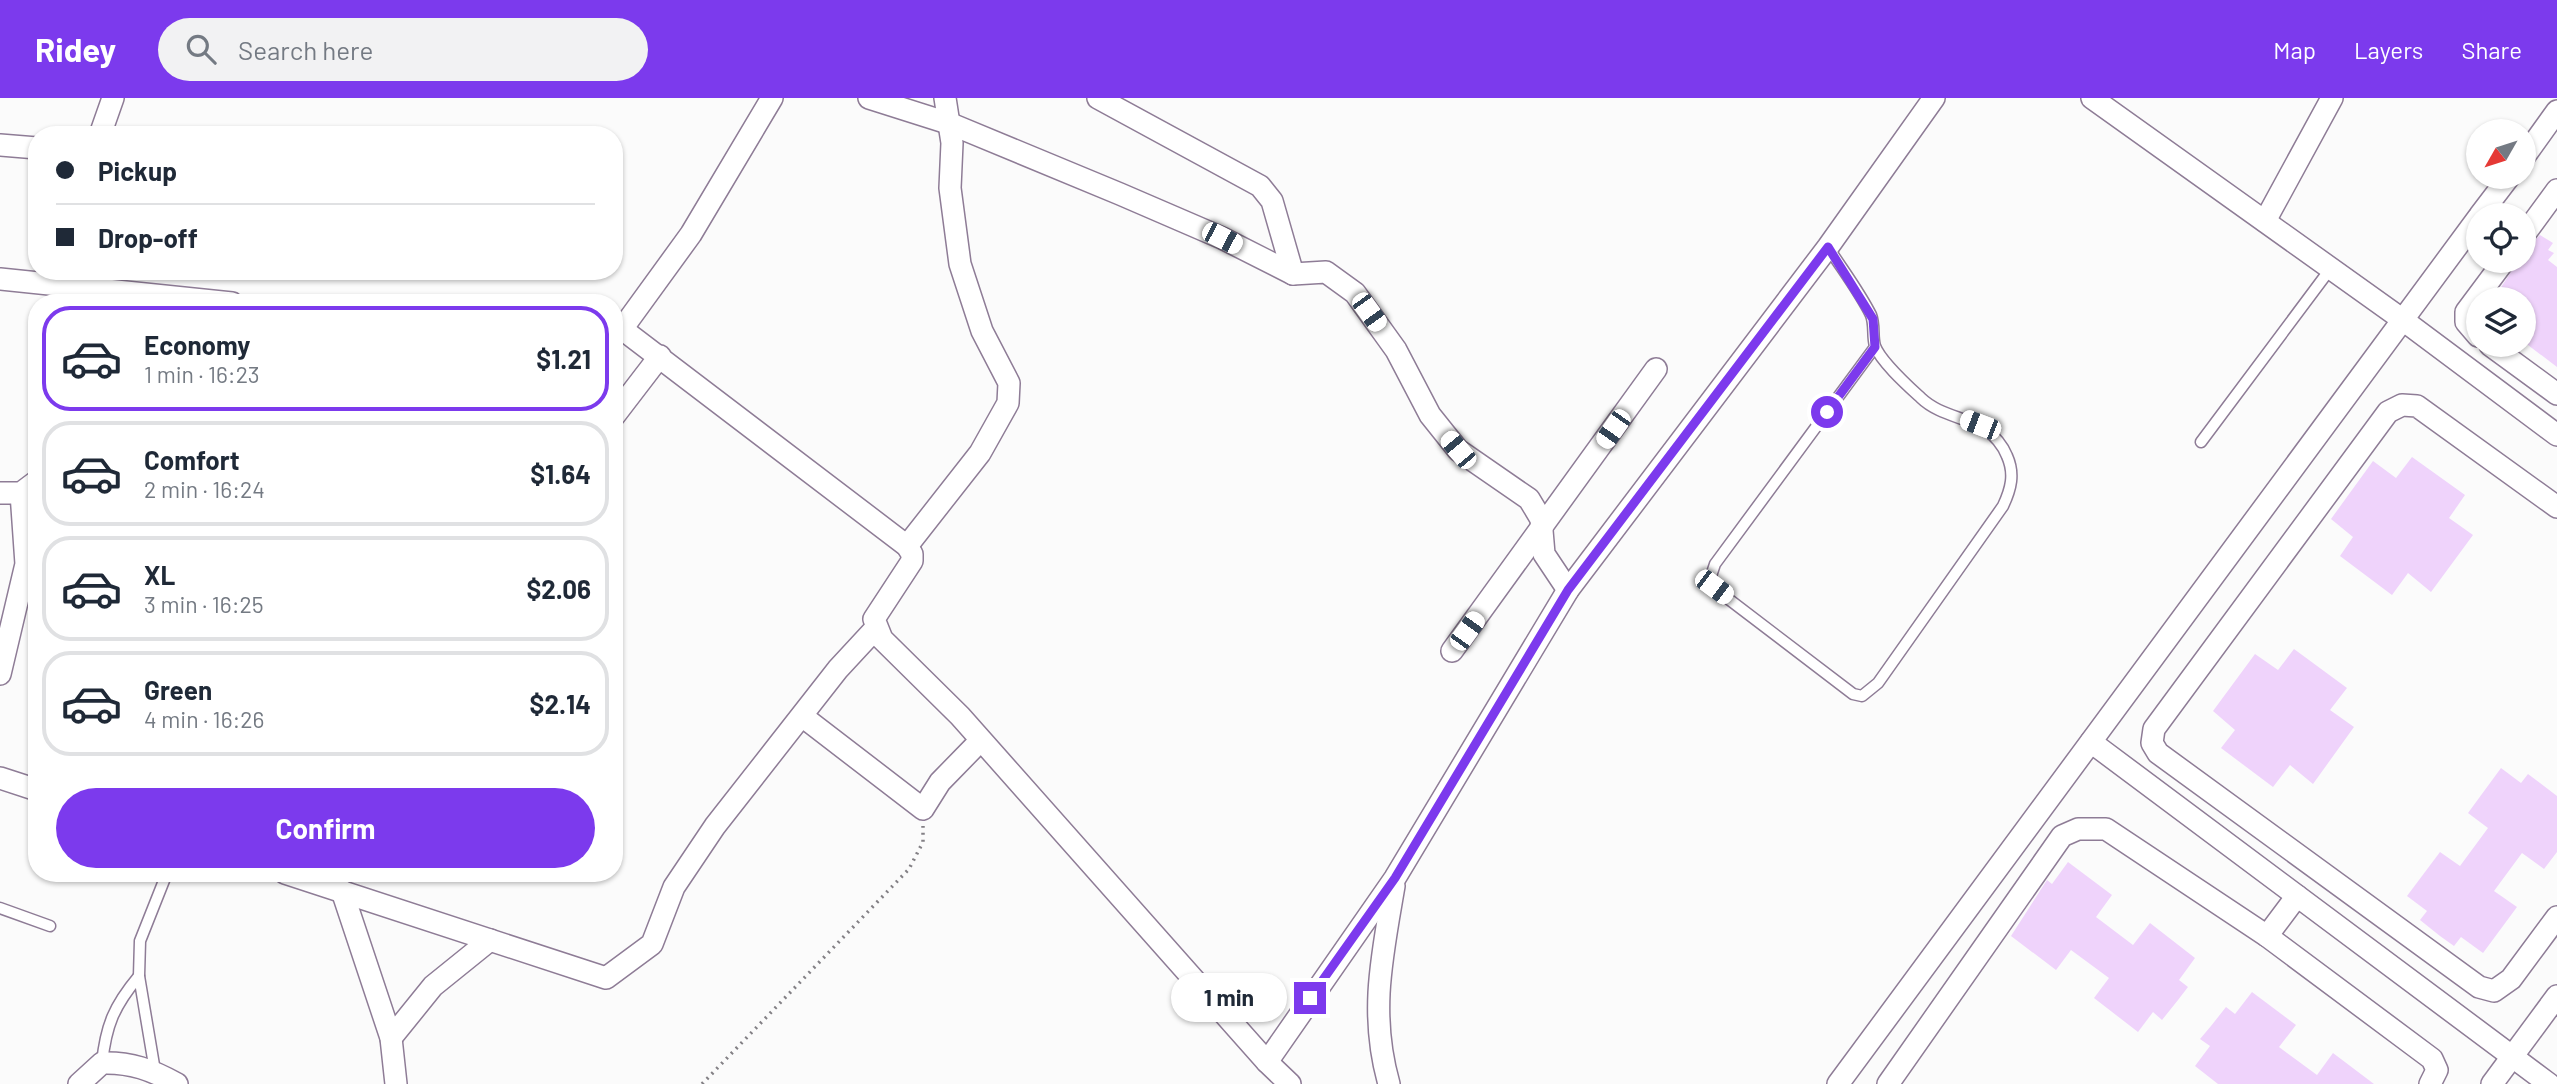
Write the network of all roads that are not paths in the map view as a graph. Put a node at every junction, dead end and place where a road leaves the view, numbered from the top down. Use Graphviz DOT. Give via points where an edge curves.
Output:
graph roads {
  1 [pos="113,98"];
  2 [pos="772,98"];
  3 [pos="869,98"];
  4 [pos="945,98"];
  5 [pos="1098,98"];
  6 [pos="1934,98"];
  7 [pos="2092,98"];
  8 [pos="2332,98"];
  9 [pos="2557,111"];
  10 [pos="951,124"];
  11 [pos="103,126"];
  12 [pos="2536,140"];
  13 [pos="0,145"];
  14 [pos="28,147"];
  15 [pos="2557,190"];
  16 [pos="2536,219"];
  17 [pos="2265,221"];
  18 [pos="2466,235"];
  19 [pos="1828,247"];
  20 [pos="2330,268"];
  21 [pos="1293,274"];
  22 [pos="0,279"];
  23 [pos="63,286"];
  24 [pos="143,294"];
  25 [pos="2403,320"];
  26 [pos="623,324"];
  27 [pos="623,334"];
  28 [pos="1875,347"];
  29 [pos="660,356"];
  30 [pos="2506,357"];
  31 [pos="1656,369"];
  32 [pos="2557,394"];
  33 [pos="623,404"];
  34 [pos="2557,435"];
  35 [pos="2202,442"];
  36 [pos="28,487"];
  37 [pos="0,493"];
  38 [pos="2557,507"];
  39 [pos="1541,529"];
  40 [pos="28,538"];
  41 [pos="906,546"];
  42 [pos="1568,590"];
  43 [pos="876,628"];
  44 [pos="1452,651"];
  45 [pos="0,674"];
  46 [pos="802,716"];
  47 [pos="980,741"];
  48 [pos="2091,742"];
  49 [pos="0,778"];
  50 [pos="28,787"];
  51 [pos="1395,878"];
  52 [pos="163,882"];
  53 [pos="332,884"];
  54 [pos="2297,896"];
  55 [pos="0,908"];
  56 [pos="2557,917"];
  57 [pos="50,926"];
  58 [pos="2267,936"];
  59 [pos="489,940"];
  60 [pos="139,976"];
  61 [pos="2557,996"];
  62 [pos="391,1038"];
  63 [pos="2512,1057"];
  64 [pos="1267,1062"];
  65 [pos="102,1063"];
  66 [pos="155,1071"];
  67 [pos="79,1084"];
  68 [pos="177,1084"];
  69 [pos="396,1084"];
  70 [pos="1290,1084"];
  71 [pos="1389,1084"];
  72 [pos="1838,1084"];
  73 [pos="1888,1084"];
  74 [pos="2430,1084"];
  75 [pos="2492,1084"];
  76 [pos="2549,1084"];
  1 -- 11 [label="street"];
  2 -- 26 [label="street" via="691,233"];
  3 -- 10 [label="street"];
  4 -- 10 [label="street"];
  5 -- 21 [label="street" via="1260,186 1272,201"];
  6 -- 19 [label="street"];
  7 -- 17 [label="street"];
  8 -- 17 [label="street"];
  9 -- 12 [label="street"];
  10 -- 21 [label="street" via="1222,238"];
  10 -- 41 [label="street" via="950,188 960,264 982,331 1009,383 1008,403 980,453"];
  13 -- 14 [label="street"];
  15 -- 16 [label="street"];
  17 -- 20 [label="street"];
  18 -- 25 [label="street"];
  19 -- 28 [label="lane" via="1873,319"];
  19 -- 42 [label="street"];
  20 -- 25 [label="street"];
  20 -- 35 [label="lane"];
  21 -- 39 [label="street" via="1326,272 1355,293 1396,350 1430,415 1458,450 1529,499 1541,519"];
  22 -- 23 [label="street"];
  23 -- 24 [label="street"];
  25 -- 34 [label="street"];
  25 -- 48 [label="street"];
  27 -- 29 [label="street"];
  28 -- 28 [label="lane" via="1715,564 1711,576 1714,587 1853,694 1862,696 1878,682 2012,488 2007,455 1997,440 1980,425 1928,406"];
  29 -- 33 [label="street"];
  29 -- 41 [label="street"];
  30 -- 32 [label="street"];
  31 -- 39 [label="street"];
  36 -- 37 [label="street"];
  38 -- 56 [label="street" via="2417,406 2402,405 2388,412 2154,729 2152,743 2158,753 2479,987 2494,990 2511,979"];
  39 -- 42 [label="street" via="1544,554"];
  39 -- 44 [label="street"];
  40 -- 45 [label="street"];
  41 -- 43 [label="street" via="912,561 874,619"];
  42 -- 51 [label="street"];
  43 -- 46 [label="street"];
  43 -- 47 [label="street"];
  46 -- 47 [label="street" via="923,809 940,782"];
  46 -- 59 [label="street" via="715,826 674,887 652,944 631,962 606,978"];
  47 -- 64 [label="street"];
  48 -- 54 [label="street"];
  48 -- 72 [label="street"];
  49 -- 50 [label="street"];
  51 -- 64 [label="street"];
  51 -- 71 [label="street" via="1378,979 1380,1052"];
  52 -- 60 [label="lane" via="140,941"];
  53 -- 59 [label="street"];
  53 -- 62 [label="street"];
  54 -- 58 [label="street"];
  54 -- 63 [label="street"];
  55 -- 57 [label="lane"];
  58 -- 73 [label="street" via="2106,829 2062,836"];
  58 -- 74 [label="street" via="2432,1059 2437,1070"];
  59 -- 62 [label="street" via="433,986"];
  60 -- 65 [label="lane" via="119,1000 105,1031"];
  60 -- 66 [label="lane"];
  61 -- 63 [label="street"];
  62 -- 69 [label="street"];
  63 -- 75 [label="street"];
  63 -- 76 [label="street"];
  64 -- 70 [label="street"];
  65 -- 66 [label="street" via="124,1062"];
  65 -- 67 [label="street"];
  66 -- 68 [label="street"];
}
